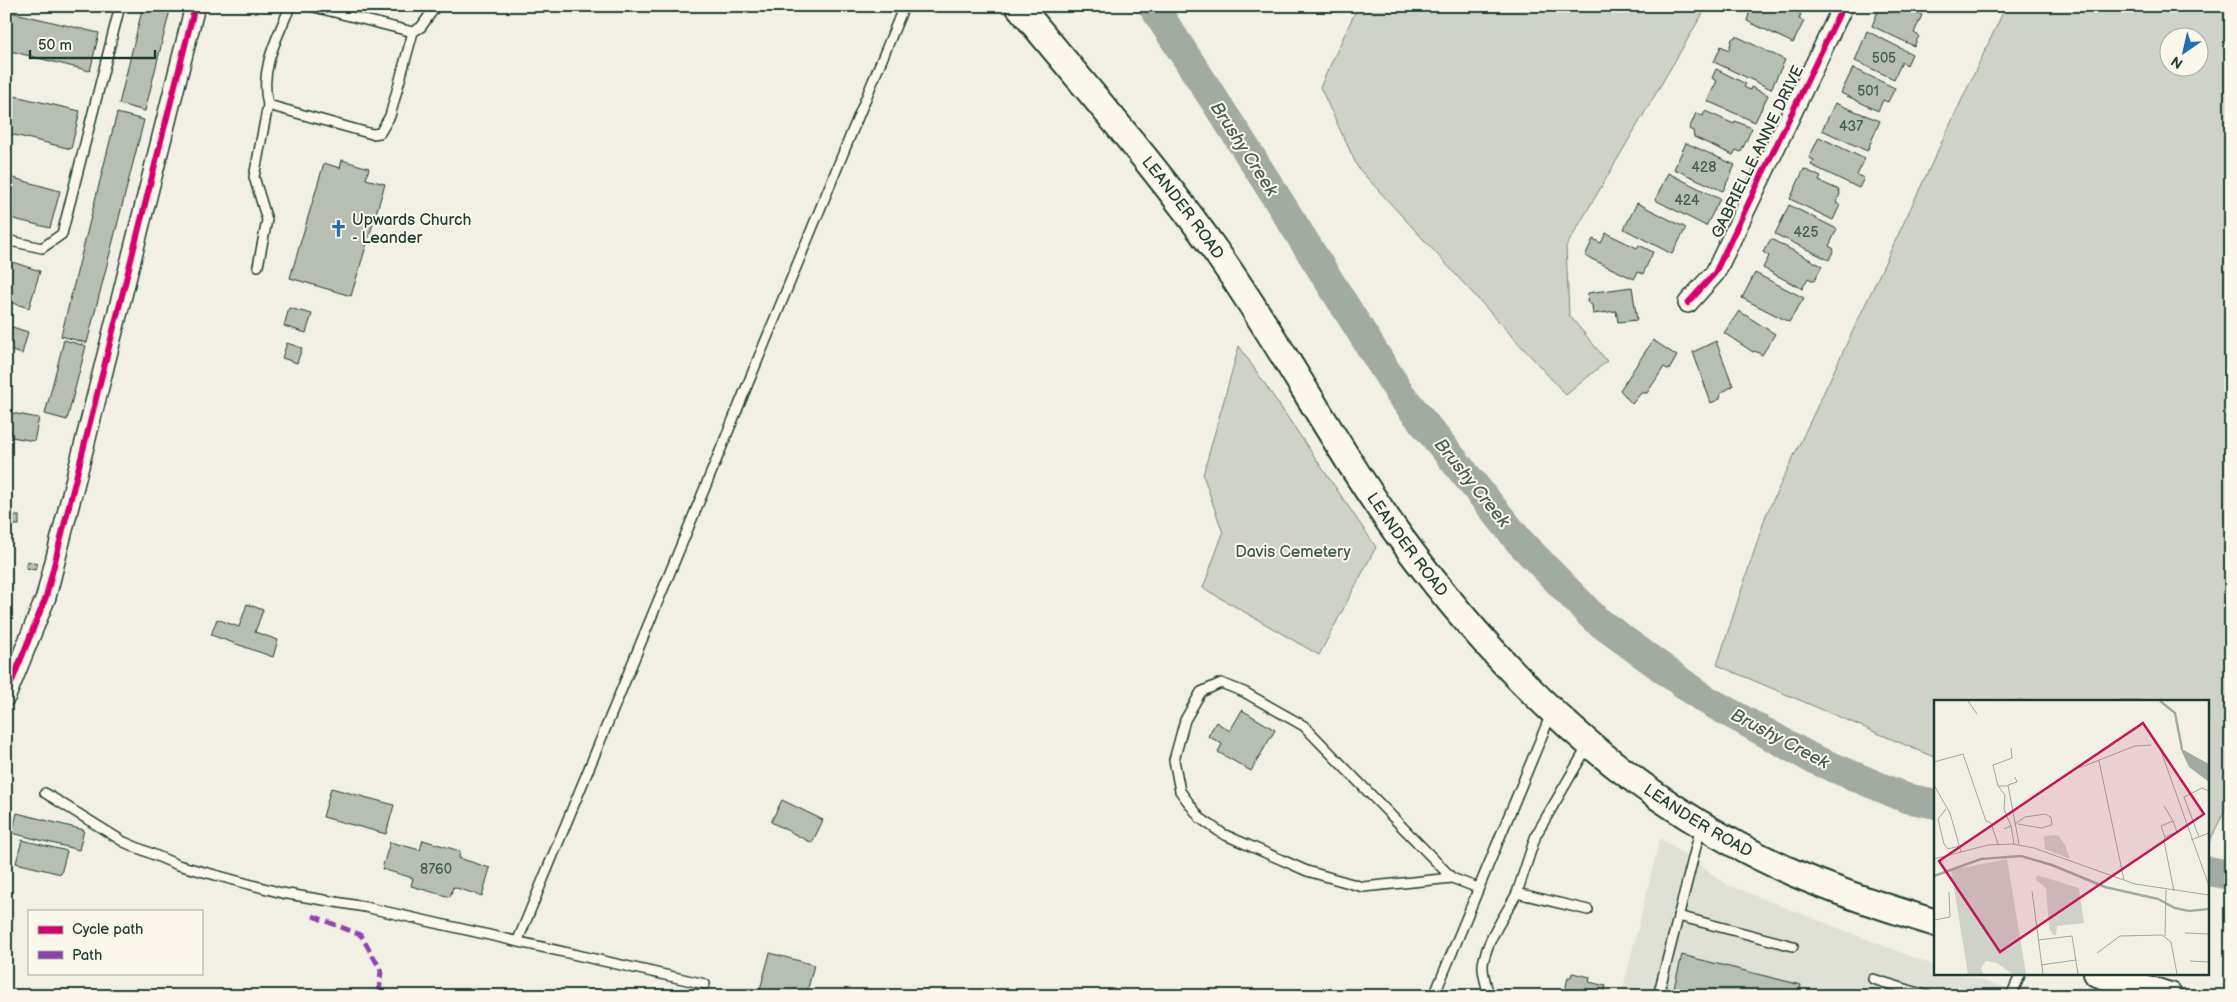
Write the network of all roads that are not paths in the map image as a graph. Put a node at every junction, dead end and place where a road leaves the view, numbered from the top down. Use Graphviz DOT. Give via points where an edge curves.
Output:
graph roads {
  1 [pos="120,6"];
  2 [pos="195,6"];
  3 [pos="292,6"];
  4 [pos="310,6"];
  5 [pos="436,6"];
  6 [pos="904,6"];
  7 [pos="1018,6"];
  8 [pos="1843,6"];
  9 [pos="413,32"];
  10 [pos="268,105"];
  11 [pos="6,240"];
  12 [pos="258,266"];
  13 [pos="1688,303"];
  14 [pos="6,696"];
  15 [pos="1552,712"];
  16 [pos="1589,744"];
  17 [pos="44,793"];
  18 [pos="1702,824"];
  19 [pos="1452,878"];
  20 [pos="1478,888"];
  21 [pos="1518,892"];
  22 [pos="1588,910"];
  23 [pos="1678,916"];
  24 [pos="1934,922"];
  25 [pos="518,940"];
  26 [pos="1793,946"];
  27 [pos="2021,974"];
  28 [pos="2100,974"];
  29 [pos="1872,979"];
  30 [pos="705,984"];
  31 [pos="1434,996"];
  32 [pos="1489,996"];
  33 [pos="1658,996"];
  34 [pos="1928,996"];
  35 [pos="2012,996"];
  36 [pos="2169,996"];
  1 -- 11 [label="lane" via="62,234 42,248"];
  2 -- 14 [label="street" via="46,597"];
  3 -- 10 [label="lane" via="268,60 264,90"];
  4 -- 9 [label="lane"];
  5 -- 9 [label="lane" via="421,27"];
  6 -- 25 [label="lane"];
  7 -- 15 [label="main road, LEANDER ROAD" via="1151,167 1217,254 1399,535 1509,671"];
  8 -- 13 [label="street, GABRIELLE ANNE DRIVE" via="1715,274"];
  9 -- 10 [label="lane" via="390,116 380,132 372,134"];
  10 -- 12 [label="lane" via="254,178 267,220"];
  15 -- 16 [label="main road, LEANDER ROAD"];
  15 -- 20 [label="lane"];
  16 -- 18 [label="main road, LEANDER ROAD" via="1655,794"];
  16 -- 21 [label="lane" via="1536,835"];
  17 -- 25 [label="lane" via="124,842 178,865 282,893"];
  18 -- 23 [label="lane"];
  18 -- 24 [label="main road, LEANDER ROAD" via="1800,875 1851,896"];
  19 -- 19 [label="lane" via="1364,887 1308,871 1223,834 1200,818 1180,791 1174,760 1185,720 1201,692 1221,683 1244,692 1304,726"];
  19 -- 20 [label="lane"];
  20 -- 31 [label="lane"];
  21 -- 22 [label="lane"];
  21 -- 32 [label="lane" via="1488,947 1484,961"];
  23 -- 26 [label="lane"];
  23 -- 33 [label="lane"];
  25 -- 30 [label="lane"];
  27 -- 35 [label="lane"];
  28 -- 36 [label="main road"];
  29 -- 34 [label="lane"];
}
